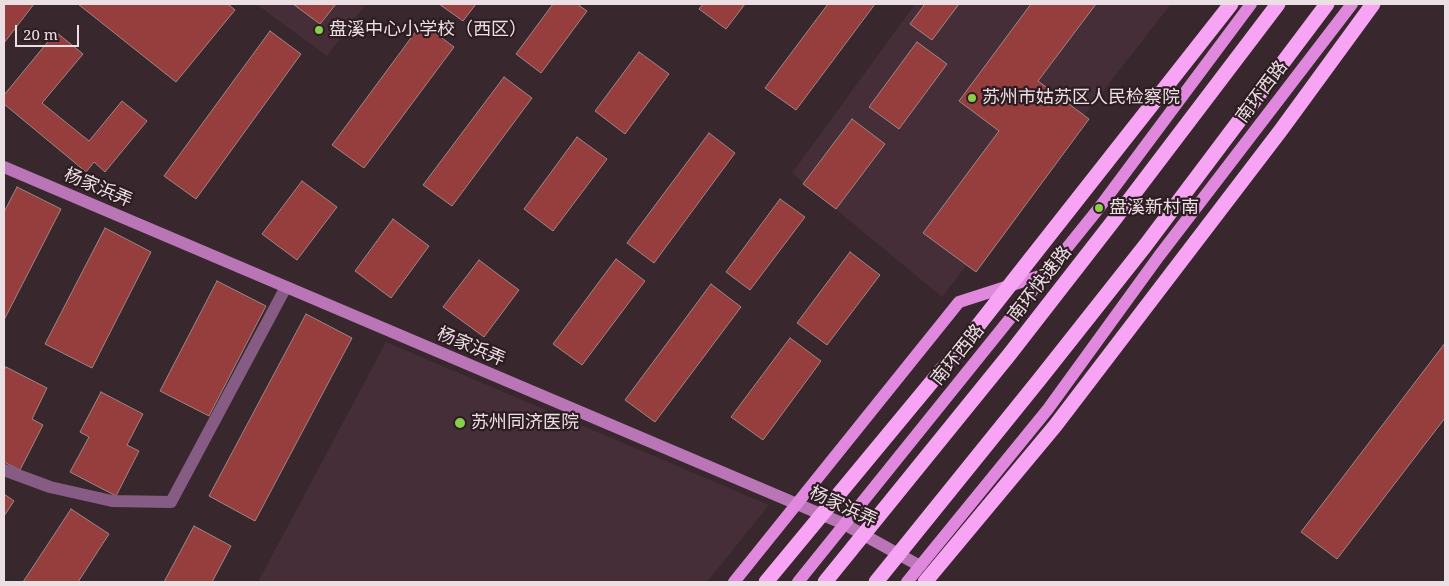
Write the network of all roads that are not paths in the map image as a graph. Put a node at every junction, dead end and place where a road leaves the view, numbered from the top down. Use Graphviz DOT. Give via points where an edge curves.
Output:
graph roads {
  1 [pos="1231,4"];
  2 [pos="1251,4"];
  3 [pos="1278,4"];
  4 [pos="1327,4"];
  5 [pos="1352,4"];
  6 [pos="1373,4"];
  7 [pos="4,167"];
  8 [pos="1046,274"];
  9 [pos="286,287"];
  10 [pos="4,470"];
  11 [pos="796,504"];
  12 [pos="844,524"];
  13 [pos="920,566"];
  14 [pos="734,582"];
  15 [pos="766,582"];
  16 [pos="798,582"];
  17 [pos="825,582"];
  18 [pos="876,582"];
  19 [pos="907,582"];
  20 [pos="925,582"];
  1 -- 15 [label="highway, bridge" via="974,332"];
  2 -- 8 [label="main road, 南环西路"];
  3 -- 17 [label="highway, 南环快速路, bridge" via="1009,355"];
  4 -- 18 [label="highway, bridge" via="1144,246"];
  5 -- 13 [label="main road, 南环西路" via="1159,256 1048,409"];
  6 -- 20 [label="highway" via="1055,426"];
  7 -- 9 [label="street, 杨家浜弄"];
  8 -- 11 [label="main road" via="959,302"];
  8 -- 12 [label="main road, 南环西路"];
  9 -- 10 [label="street" via="171,502 112,501 50,487"];
  9 -- 11 [label="street, 杨家浜弄"];
  11 -- 12 [label="street, 杨家浜弄"];
  11 -- 14 [label="main road"];
  12 -- 13 [label="street, 杨家浜弄"];
  12 -- 16 [label="main road, 南环西路"];
  13 -- 19 [label="main road, 南环西路"];
}
